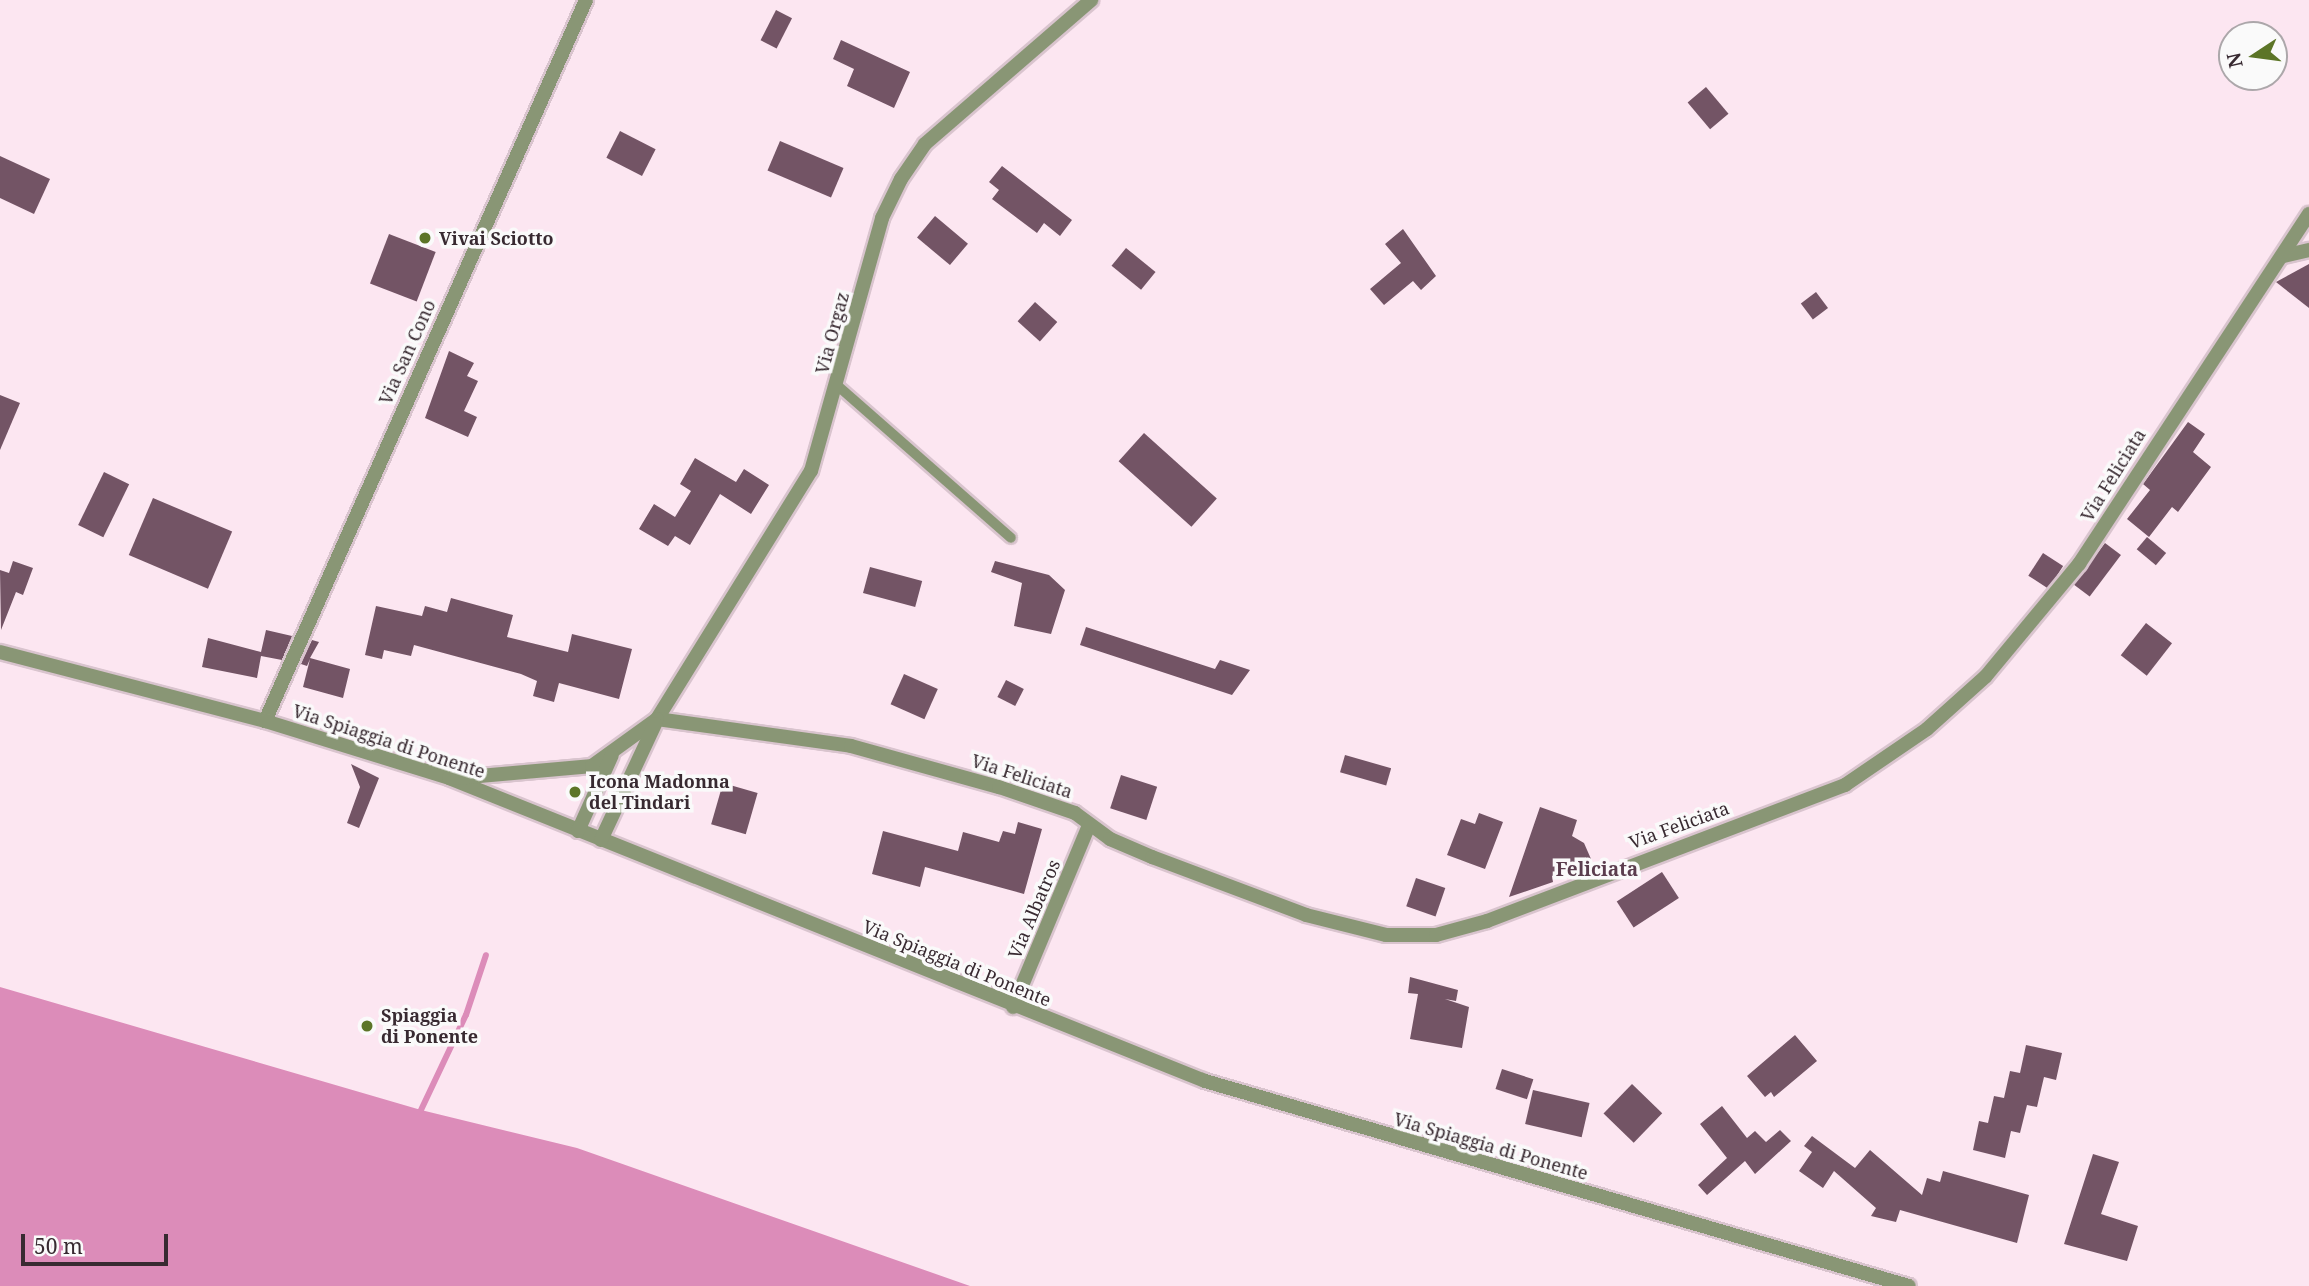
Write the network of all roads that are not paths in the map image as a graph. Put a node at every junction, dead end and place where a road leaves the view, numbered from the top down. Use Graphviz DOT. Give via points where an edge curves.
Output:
graph roads {
  1 [pos="586,0"];
  2 [pos="1091,0"];
  3 [pos="2309,214"];
  4 [pos="2309,250"];
  5 [pos="2283,256"];
  6 [pos="838,386"];
  7 [pos="1011,538"];
  8 [pos="0,652"];
  9 [pos="657,719"];
  10 [pos="265,721"];
  11 [pos="612,755"];
  12 [pos="449,778"];
  13 [pos="1089,825"];
  14 [pos="578,831"];
  15 [pos="601,840"];
  16 [pos="1013,1007"];
  17 [pos="1909,1286"];
  1 -- 10 [label="street, Via San Cono"];
  2 -- 6 [label="street, Via Orgaz" via="925,144 901,179 883,218"];
  3 -- 5 [label="street, Via Feliciata"];
  4 -- 5 [label="street"];
  5 -- 13 [label="street, Via Feliciata" via="2035,622 1927,729 1845,785 1436,935 1386,935 1306,915 1152,857"];
  6 -- 7 [label="lane"];
  6 -- 9 [label="street, Via Orgaz" via="811,471"];
  8 -- 10 [label="street, Via Spiaggia di Ponente"];
  9 -- 11 [label="street"];
  9 -- 13 [label="street, Via Feliciata" via="851,746 999,787 1075,813"];
  9 -- 15 [label="street"];
  10 -- 12 [label="street, Via Spiaggia di Ponente"];
  11 -- 12 [label="street" via="572,770"];
  11 -- 14 [label="street"];
  12 -- 14 [label="street, Via Spiaggia di Ponente"];
  13 -- 16 [label="street, Via Albatros"];
  14 -- 15 [label="street, Via Spiaggia di Ponente"];
  15 -- 16 [label="street, Via Spiaggia di Ponente"];
  16 -- 17 [label="street, Via Spiaggia di Ponente" via="1205,1081"];
}
